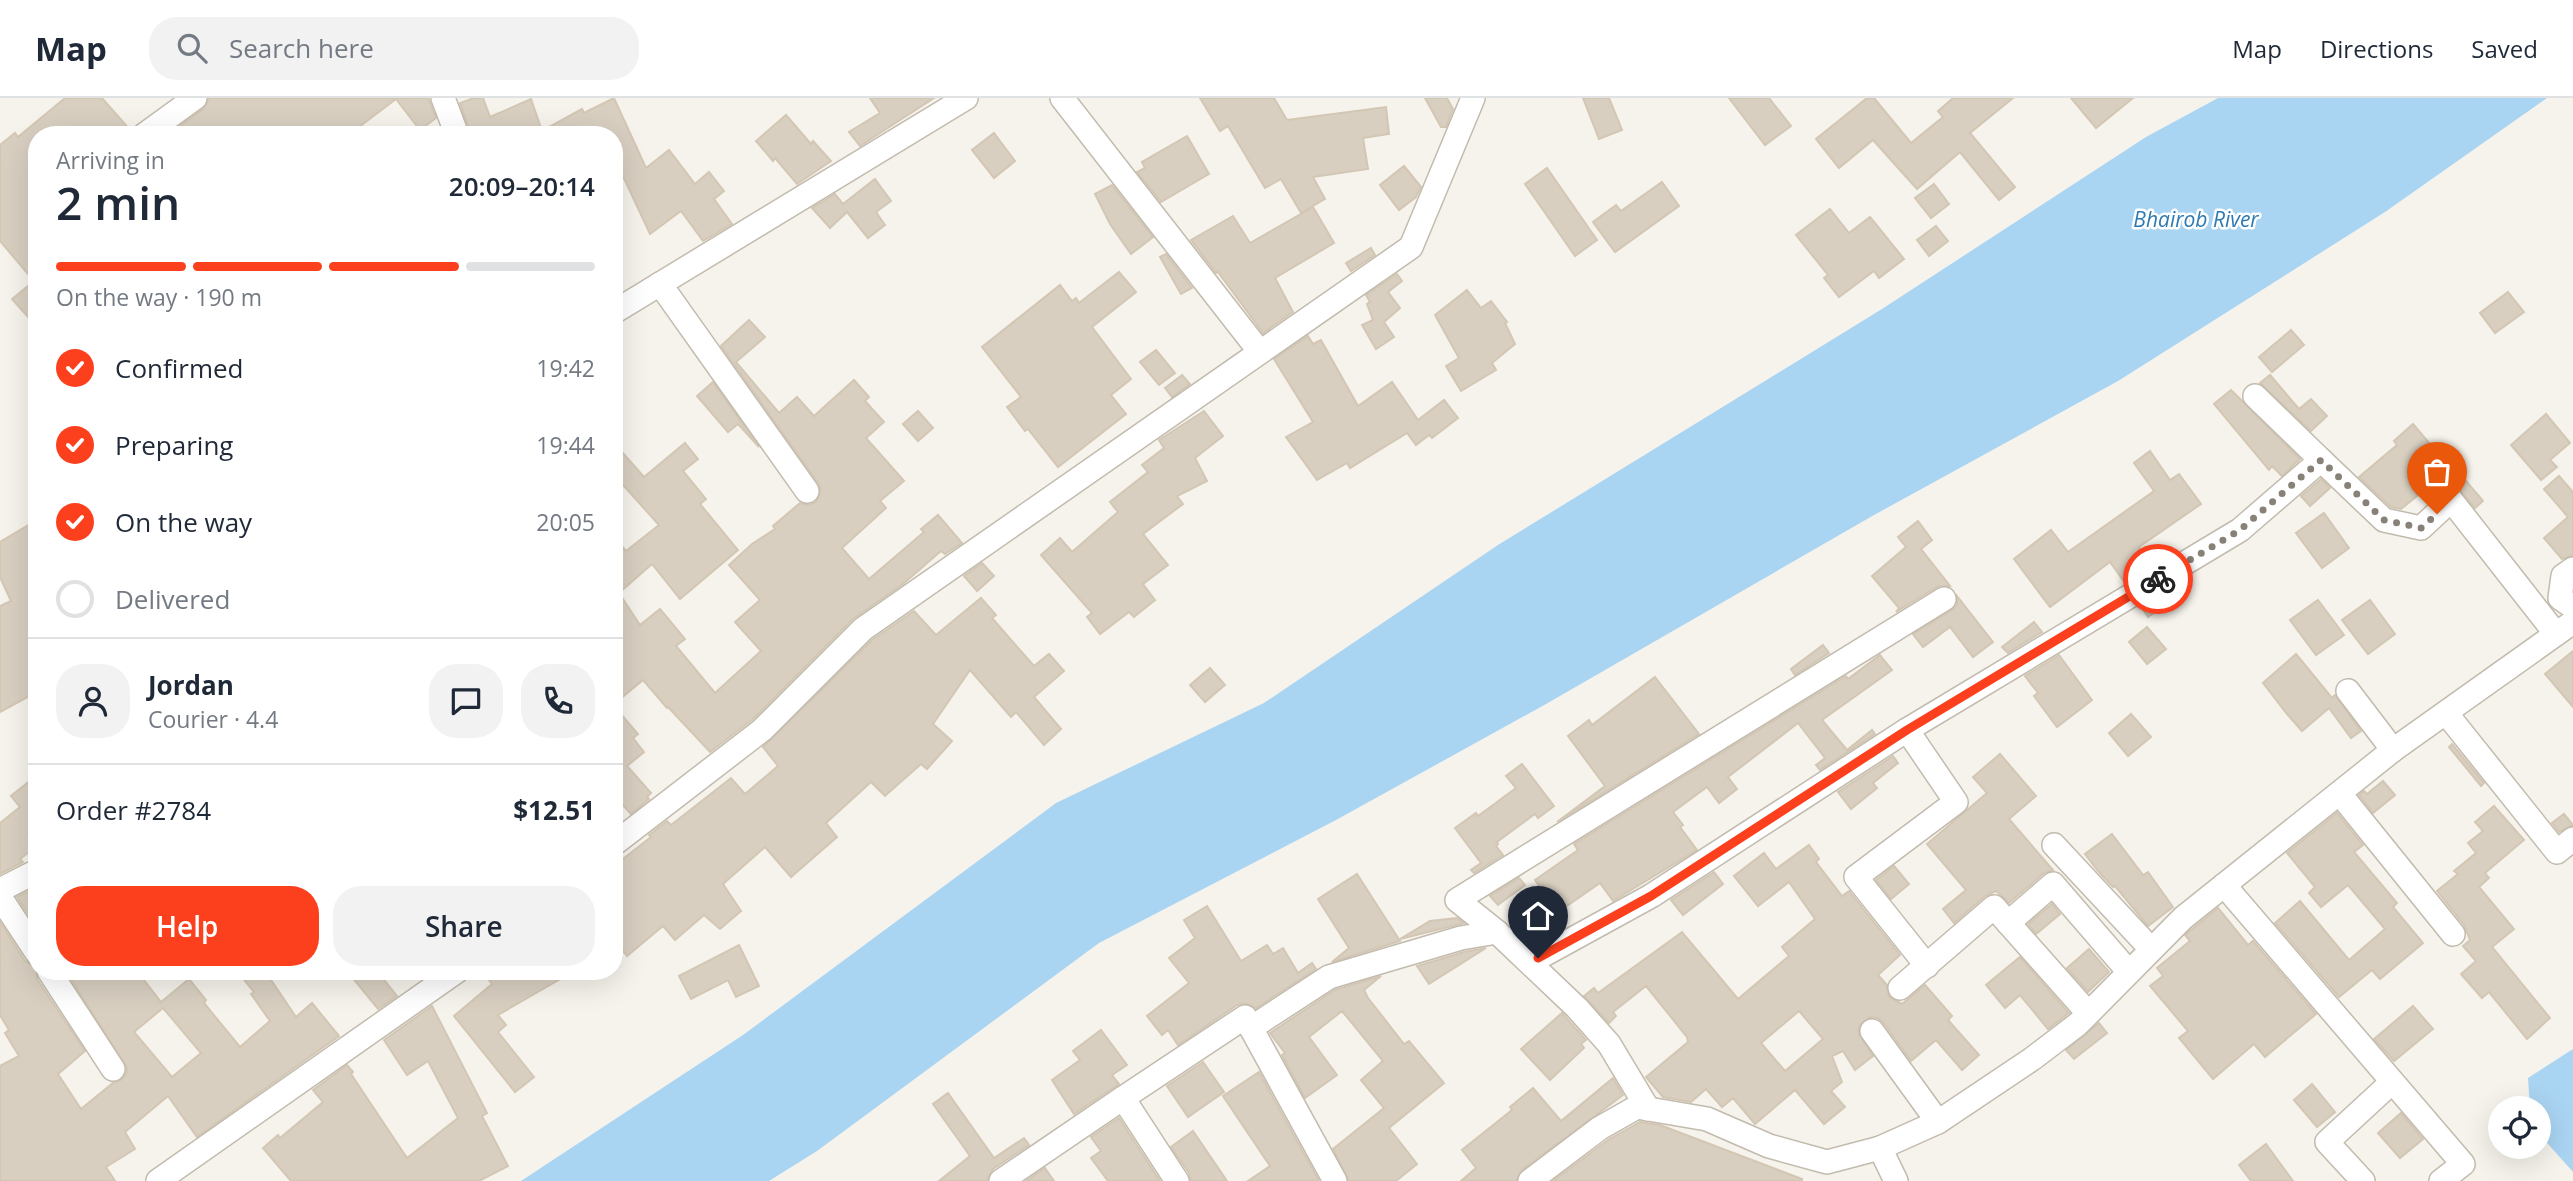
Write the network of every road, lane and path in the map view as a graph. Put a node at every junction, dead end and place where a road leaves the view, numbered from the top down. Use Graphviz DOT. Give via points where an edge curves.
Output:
graph roads {
  1 [pos="194,98"];
  2 [pos="443,98"];
  3 [pos="966,98"];
  4 [pos="1062,98"];
  5 [pos="1473,98"];
  6 [pos="156,126"];
  7 [pos="454,126"];
  8 [pos="660,284"];
  9 [pos="623,307"];
  10 [pos="1260,352"];
  11 [pos="2255,396"];
  12 [pos="2321,460"];
  13 [pos="807,491"];
  14 [pos="2573,569"];
  15 [pos="1944,598"];
  16 [pos="2573,607"];
  17 [pos="2564,628"];
  18 [pos="2348,691"];
  19 [pos="2446,713"];
  20 [pos="1907,730"];
  21 [pos="2393,750"];
  22 [pos="2340,794"];
  23 [pos="623,837"];
  24 [pos="2573,839"];
  25 [pos="2054,845"];
  26 [pos="28,876"];
  27 [pos="2224,885"];
  28 [pos="0,890"];
  29 [pos="0,897"];
  30 [pos="2008,923"];
  31 [pos="1497,932"];
  32 [pos="2453,934"];
  33 [pos="28,939"];
  34 [pos="2151,949"];
  35 [pos="1538,958"];
  36 [pos="1927,966"];
  37 [pos="2129,972"];
  38 [pos="55,980"];
  39 [pos="444,980"];
  40 [pos="1900,988"];
  41 [pos="2088,1013"];
  42 [pos="1251,1028"];
  43 [pos="1872,1031"];
  44 [pos="113,1069"];
  45 [pos="2392,1082"];
  46 [pos="1123,1098"];
  47 [pos="1648,1109"];
  48 [pos="1938,1122"];
  49 [pos="1880,1148"];
  50 [pos="158,1181"];
  51 [pos="1000,1181"];
  52 [pos="1177,1181"];
  53 [pos="1335,1181"];
  54 [pos="1530,1181"];
  55 [pos="1896,1181"];
  56 [pos="2363,1181"];
  57 [pos="2441,1181"];
  1 -- 6 [label="street"];
  2 -- 7 [label="street"];
  3 -- 8 [label="street"];
  4 -- 10 [label="street"];
  5 -- 10 [label="street" via="1411,247"];
  8 -- 9 [label="street"];
  8 -- 13 [label="street"];
  10 -- 23 [label="street" via="863,629 762,730"];
  11 -- 12 [label="street"];
  12 -- 17 [label="street" via="2384,520 2421,528 2451,500"];
  12 -- 20 [label="street" via="2240,530"];
  14 -- 16 [label="street" via="2563,576 2560,598"];
  15 -- 31 [label="street" via="1457,900"];
  17 -- 19 [label="street"];
  18 -- 21 [label="street"];
  19 -- 21 [label="street"];
  19 -- 24 [label="street" via="2557,852"];
  20 -- 35 [label="street" via="1651,896"];
  20 -- 36 [label="street" via="1956,802 1856,877"];
  21 -- 22 [label="street"];
  22 -- 27 [label="street"];
  22 -- 32 [label="street"];
  25 -- 34 [label="street"];
  26 -- 28 [label="street"];
  27 -- 34 [label="street"];
  27 -- 45 [label="street"];
  29 -- 33 [label="street"];
  30 -- 36 [label="street" via="1994,907"];
  30 -- 37 [label="street" via="2053,884"];
  30 -- 41 [label="street"];
  31 -- 42 [label="street" via="1461,938 1329,977"];
  31 -- 47 [label="street" via="1609,1044"];
  34 -- 37 [label="street"];
  36 -- 40 [label="street"];
  37 -- 41 [label="street"];
  38 -- 44 [label="street"];
  39 -- 50 [label="street"];
  41 -- 48 [label="street" via="2032,1059"];
  42 -- 46 [label="street" via="1245,1017"];
  42 -- 53 [label="street"];
  43 -- 48 [label="street"];
  45 -- 56 [label="street" via="2327,1142"];
  45 -- 57 [label="street" via="2463,1164"];
  46 -- 51 [label="street"];
  46 -- 52 [label="street"];
  47 -- 49 [label="street" via="1707,1119 1769,1146 1827,1162"];
  47 -- 54 [label="street" via="1637,1107 1600,1128"];
  48 -- 49 [label="street"];
  49 -- 55 [label="street"];
}
